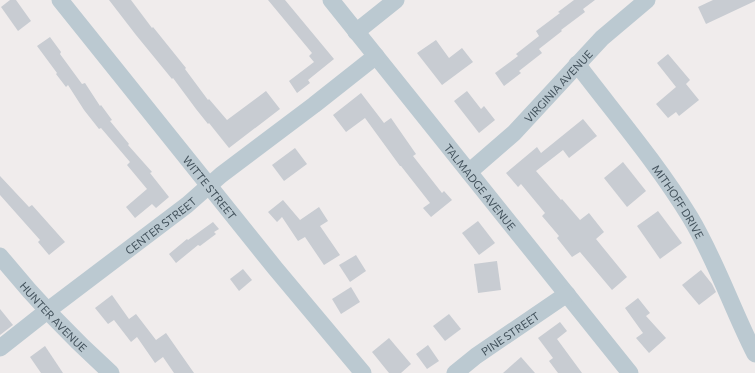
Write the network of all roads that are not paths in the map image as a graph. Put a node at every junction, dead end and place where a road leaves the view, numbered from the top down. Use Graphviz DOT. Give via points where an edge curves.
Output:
graph roads {
  1 [pos="60,0"];
  2 [pos="331,0"];
  3 [pos="396,0"];
  4 [pos="647,0"];
  5 [pos="356,32"];
  6 [pos="376,56"];
  7 [pos="577,64"];
  8 [pos="469,172"];
  9 [pos="210,186"];
  10 [pos="0,256"];
  11 [pos="567,294"];
  12 [pos="47,311"];
  13 [pos="0,348"];
  14 [pos="755,354"];
  15 [pos="112,373"];
  16 [pos="363,373"];
  17 [pos="455,373"];
  18 [pos="630,373"];
  1 -- 9 [label="street, WITTE STREET"];
  2 -- 5 [label="street, TALMADGE AVENUE"];
  3 -- 5 [label="street"];
  4 -- 7 [label="street, VIRGINIA AVENUE" via="602,38"];
  5 -- 6 [label="street, TALMADGE AVENUE"];
  6 -- 8 [label="street, TALMADGE AVENUE"];
  6 -- 9 [label="street, CENTER STREET"];
  7 -- 8 [label="street, VIRGINIA AVENUE" via="514,133"];
  7 -- 14 [label="street, MITHOFF DRIVE" via="655,166 691,218"];
  8 -- 11 [label="street, TALMADGE AVENUE"];
  9 -- 12 [label="street, CENTER STREET"];
  9 -- 16 [label="street, WITTE STREET"];
  10 -- 12 [label="street, HUNTER AVENUE"];
  11 -- 17 [label="street, PINE STREET"];
  11 -- 18 [label="street, TALMADGE AVENUE"];
  12 -- 13 [label="street, CENTER STREET"];
  12 -- 15 [label="street, HUNTER AVENUE" via="87,352"];
}
